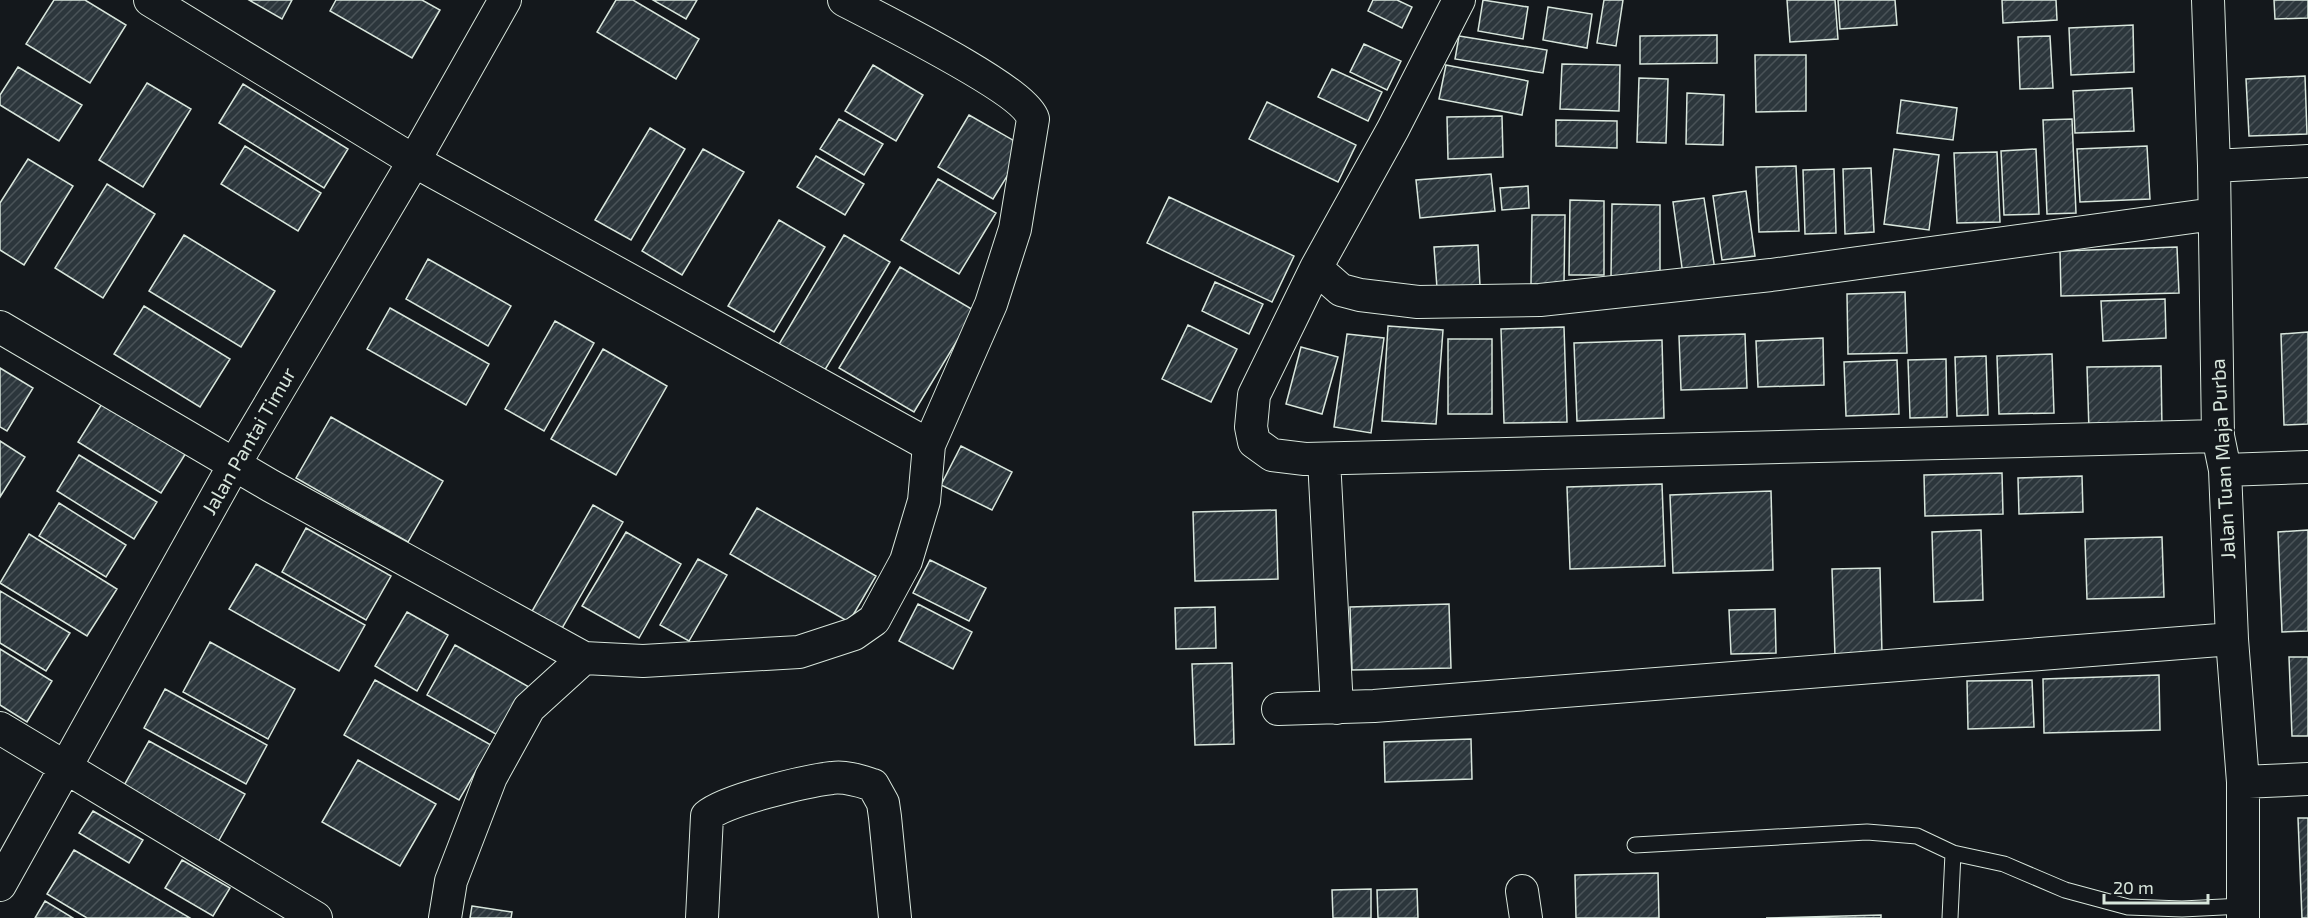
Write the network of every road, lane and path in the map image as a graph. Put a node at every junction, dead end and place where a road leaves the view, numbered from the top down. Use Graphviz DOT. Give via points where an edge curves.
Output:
graph roads {
  1 [pos="150,0"];
  2 [pos="505,0"];
  3 [pos="844,0"];
  4 [pos="1459,0"];
  5 [pos="2208,0"];
  6 [pos="414,161"];
  7 [pos="2308,161"];
  8 [pos="2214,165"];
  9 [pos="2214,214"];
  10 [pos="1316,268"];
  11 [pos="0,327"];
  12 [pos="2218,436"];
  13 [pos="929,445"];
  14 [pos="1324,459"];
  15 [pos="234,465"];
  16 [pos="2308,467"];
  17 [pos="2225,470"];
  18 [pos="2232,639"];
  19 [pos="584,658"];
  20 [pos="1337,708"];
  21 [pos="1278,709"];
  22 [pos="0,728"];
  23 [pos="66,765"];
  24 [pos="2308,779"];
  25 [pos="2243,782"];
  26 [pos="1635,845"];
  27 [pos="1953,853"];
  28 [pos="0,885"];
  29 [pos="2243,912"];
  30 [pos="316,918"];
  31 [pos="446,918"];
  32 [pos="702,918"];
  33 [pos="895,918"];
  34 [pos="1950,918"];
  1 -- 6 [label="street"];
  2 -- 6 [label="street, Jalan Pantai Timur"];
  3 -- 13 [label="street" via="993,82 1027,107 1033,119 1015,229 991,304"];
  4 -- 10 [label="street"];
  5 -- 8 [label="street, Jalan Tuan Maja Purba"];
  6 -- 13 [label="street"];
  6 -- 15 [label="street, Jalan Pantai Timur"];
  7 -- 8 [label="street"];
  8 -- 9 [label="street, Jalan Tuan Maja Purba"];
  9 -- 10 [label="street" via="1771,275 1540,300 1418,302 1360,295 1341,290"];
  9 -- 12 [label="street, Jalan Tuan Maja Purba"];
  10 -- 14 [label="street" via="1254,395 1251,427 1254,442 1272,455"];
  11 -- 15 [label="street"];
  12 -- 14 [label="street"];
  12 -- 17 [label="street, Jalan Tuan Maja Purba"];
  13 -- 19 [label="street" via="924,501 906,561 874,620 854,634 799,652 643,661"];
  14 -- 20 [label="street"];
  15 -- 19 [label="street"];
  15 -- 23 [label="street, Jalan Pantai Timur"];
  16 -- 17 [label="street"];
  17 -- 18 [label="street, Jalan Tuan Maja Purba"];
  18 -- 20 [label="street"];
  18 -- 25 [label="street, Jalan Tuan Maja Purba"];
  19 -- 31 [label="street" via="530,708 491,777 451,881"];
  20 -- 21 [label="street"];
  22 -- 23 [label="street"];
  23 -- 28 [label="street, Jalan Pantai Timur"];
  23 -- 30 [label="street"];
  24 -- 25 [label="street"];
  25 -- 29 [label="street, Jalan Tuan Maja Purba"];
  26 -- 27 [label="lane" via="1867,832 1917,836"];
  27 -- 29 [label="lane" via="2004,864 2065,890 2128,907"];
  27 -- 34 [label="lane"];
  32 -- 33 [label="street" via="707,816 741,800 832,778 873,785 882,803"];
}
